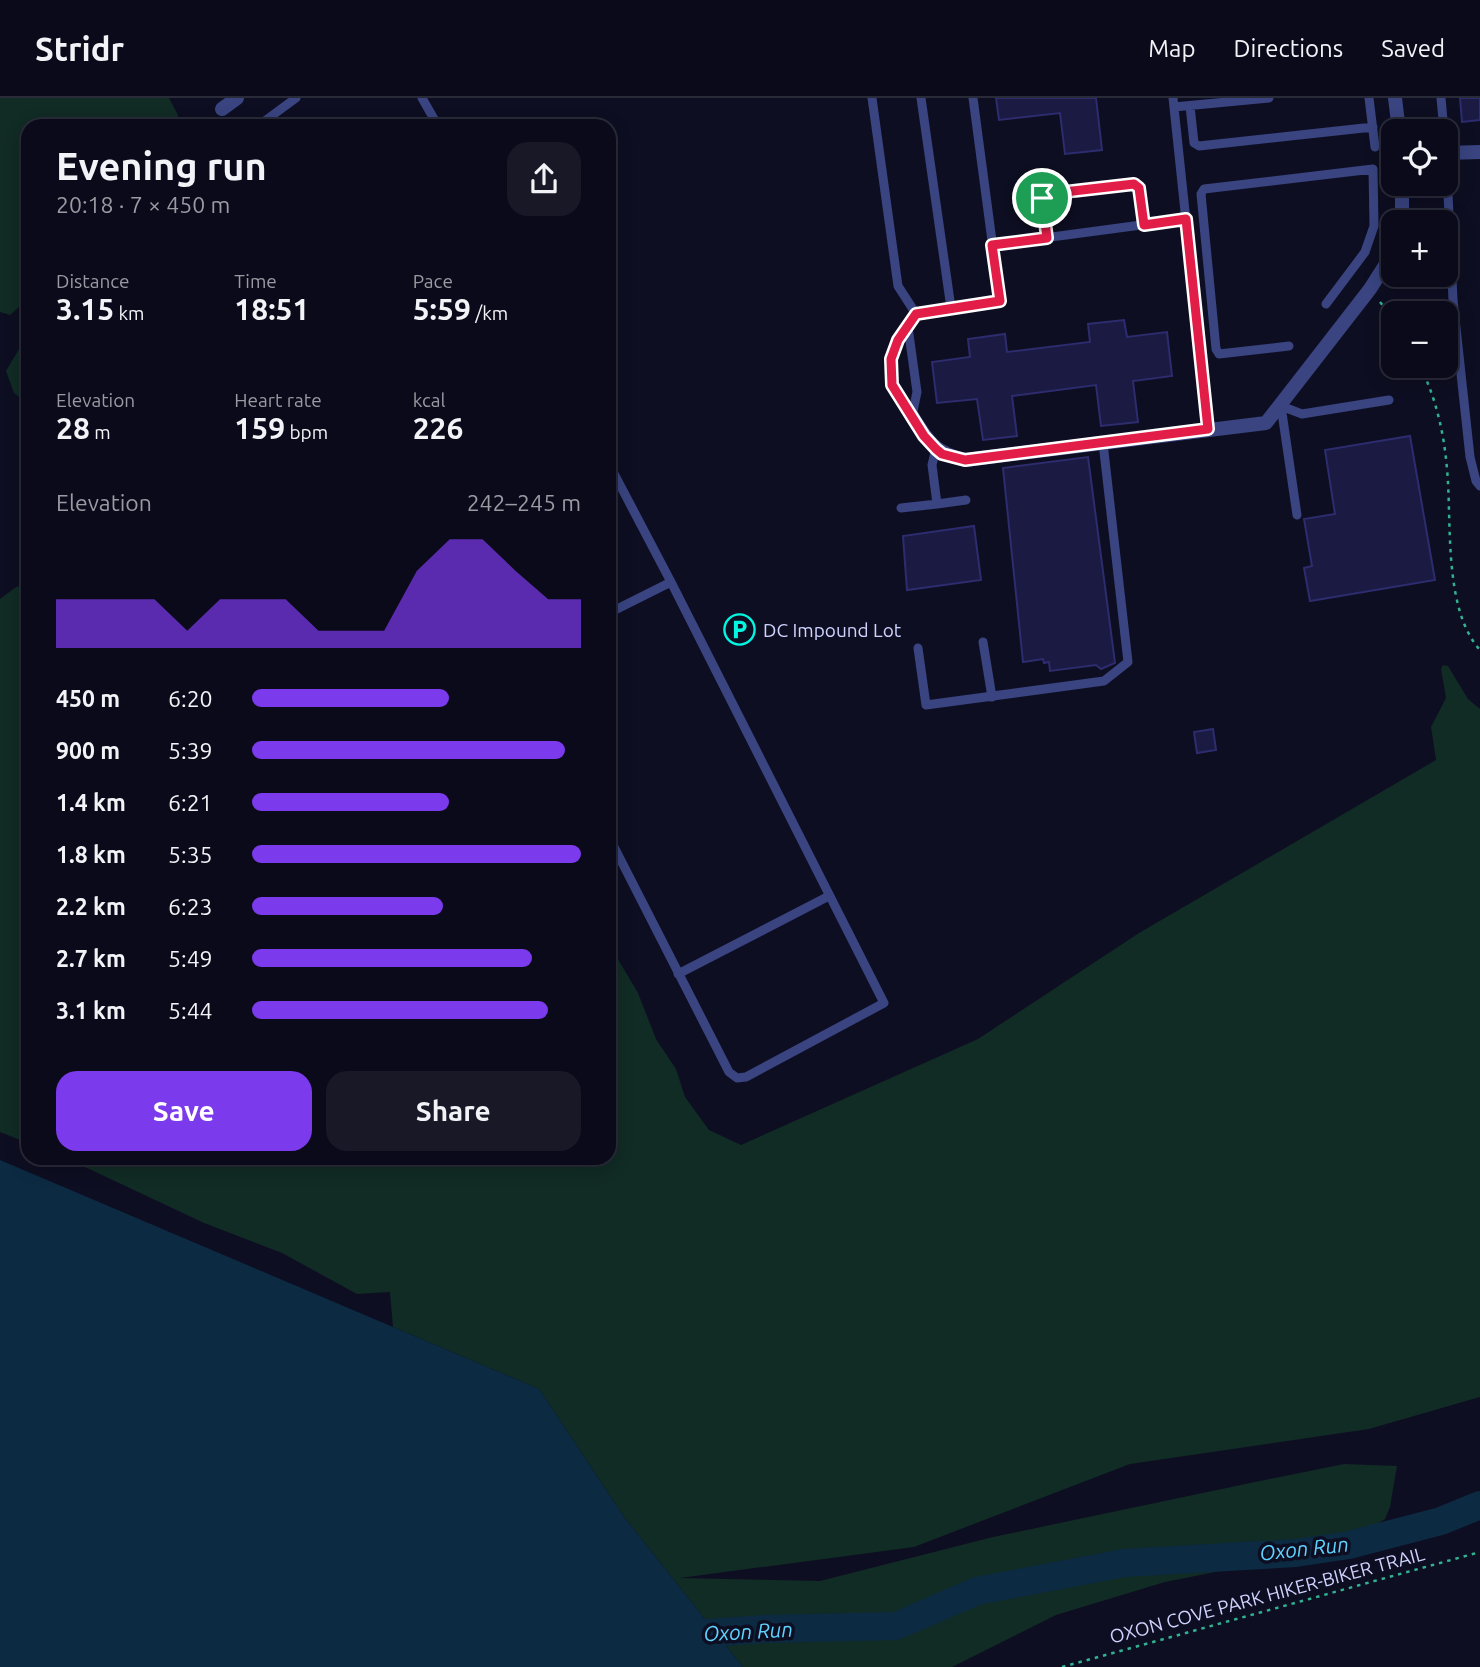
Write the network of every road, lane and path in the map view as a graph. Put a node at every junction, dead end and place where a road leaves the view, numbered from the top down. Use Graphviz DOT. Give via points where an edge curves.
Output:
graph roads {
  1 [pos="237,98"];
  2 [pos="296,98"];
  3 [pos="422,98"];
  4 [pos="873,98"];
  5 [pos="921,98"];
  6 [pos="973,98"];
  7 [pos="1269,98"];
  8 [pos="1369,98"];
  9 [pos="1395,98"];
  10 [pos="1441,98"];
  11 [pos="1174,103"];
  12 [pos="1190,106"];
  13 [pos="222,109"];
  14 [pos="268,119"];
  15 [pos="434,119"];
  16 [pos="1398,119"];
  17 [pos="1443,119"];
  18 [pos="1373,127"];
  19 [pos="1375,147"];
  20 [pos="1458,152"];
  21 [pos="1480,152"];
  22 [pos="1448,196"];
  23 [pos="1186,219"];
  24 [pos="1144,225"];
  25 [pos="1204,232"];
  26 [pos="1187,233"];
  27 [pos="1047,238"];
  28 [pos="992,245"];
  29 [pos="1381,272"];
  30 [pos="1370,289"];
  31 [pos="1381,303"];
  32 [pos="1326,304"];
  33 [pos="950,308"];
  34 [pos="916,314"];
  35 [pos="908,327"];
  36 [pos="1289,346"];
  37 [pos="1425,378"];
  38 [pos="1389,400"];
  39 [pos="1281,406"];
  40 [pos="912,416"];
  41 [pos="1208,429"];
  42 [pos="1102,443"];
  43 [pos="936,449"];
  44 [pos="1475,456"];
  45 [pos="616,477"];
  46 [pos="1480,486"];
  47 [pos="966,500"];
  48 [pos="937,504"];
  49 [pos="901,508"];
  50 [pos="1297,515"];
  51 [pos="671,582"];
  52 [pos="616,610"];
  53 [pos="983,642"];
  54 [pos="918,648"];
  55 [pos="1480,650"];
  56 [pos="992,697"];
  57 [pos="616,851"];
  58 [pos="830,896"];
  59 [pos="678,974"];
  60 [pos="1480,1552"];
  61 [pos="1062,1667"];
  1 -- 13 [label="street"];
  2 -- 14 [label="lane"];
  3 -- 15 [label="lane"];
  4 -- 34 [label="lane" via="898,286"];
  5 -- 33 [label="lane"];
  6 -- 28 [label="lane"];
  7 -- 12 [label="lane"];
  8 -- 18 [label="lane"];
  9 -- 16 [label="street"];
  10 -- 17 [label="lane"];
  11 -- 12 [label="lane"];
  11 -- 23 [label="lane"];
  12 -- 18 [label="lane" via="1194,143 1199,146"];
  18 -- 19 [label="lane"];
  20 -- 21 [label="street"];
  22 -- 44 [label="lane" via="1453,300"];
  23 -- 24 [label="lane"];
  23 -- 26 [label="lane"];
  24 -- 27 [label="lane"];
  24 -- 27 [label="lane" via="1139,188 1134,184 1047,194 1042,198"];
  25 -- 26 [label="lane"];
  25 -- 32 [label="lane" via="1204,189 1373,169 1374,226 1365,252"];
  25 -- 36 [label="lane" via="1219,354"];
  26 -- 41 [label="lane"];
  27 -- 28 [label="lane"];
  28 -- 33 [label="lane" via="1000,301"];
  29 -- 30 [label="street"];
  30 -- 31 [label="path"];
  30 -- 39 [label="street"];
  33 -- 34 [label="lane"];
  34 -- 35 [label="lane"];
  35 -- 40 [label="lane" via="917,392"];
  35 -- 40 [label="lane" via="891,359 892,385"];
  37 -- 55 [label="path" via="1440,419 1447,467 1455,592 1471,638"];
  38 -- 39 [label="lane" via="1302,414"];
  39 -- 41 [label="street" via="1266,423"];
  39 -- 50 [label="lane"];
  40 -- 43 [label="street"];
  41 -- 42 [label="street"];
  42 -- 43 [label="street" via="965,460"];
  42 -- 56 [label="lane" via="1128,662 1104,681"];
  43 -- 48 [label="lane" via="932,465"];
  44 -- 46 [label="lane"];
  45 -- 51 [label="lane"];
  47 -- 48 [label="lane"];
  48 -- 49 [label="lane"];
  51 -- 52 [label="lane"];
  51 -- 58 [label="lane"];
  53 -- 56 [label="lane"];
  54 -- 56 [label="lane" via="926,705"];
  57 -- 59 [label="lane"];
  58 -- 59 [label="lane"];
  58 -- 59 [label="lane" via="884,1003 746,1077 729,1072"];
  60 -- 61 [label="path, OXON COVE PARK HIKER-BIKER TRAIL"];
}
